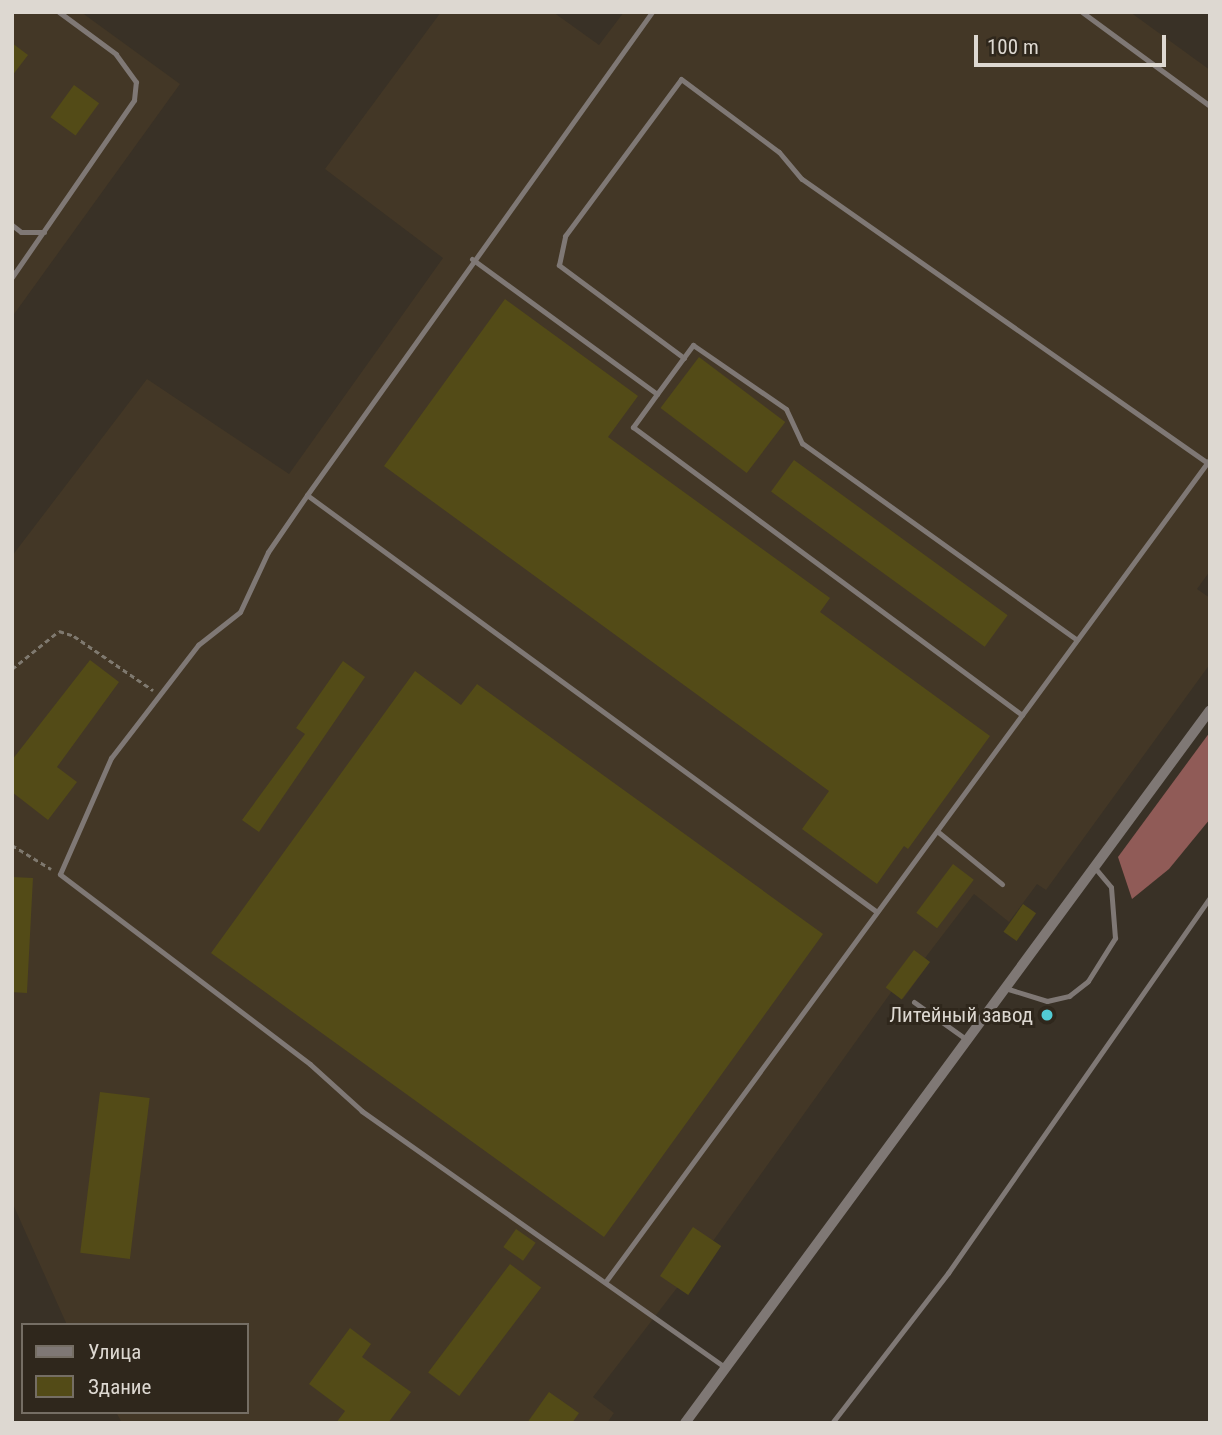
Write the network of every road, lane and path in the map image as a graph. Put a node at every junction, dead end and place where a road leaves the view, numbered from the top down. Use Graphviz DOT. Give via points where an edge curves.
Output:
graph roads {
  1 [pos="59,12"];
  2 [pos="652,12"];
  3 [pos="1082,12"];
  4 [pos="1210,106"];
  5 [pos="12,225"];
  6 [pos="44,232"];
  7 [pos="472,260"];
  8 [pos="12,277"];
  9 [pos="684,358"];
  10 [pos="657,394"];
  11 [pos="1208,461"];
  12 [pos="307,495"];
  13 [pos="1077,640"];
  14 [pos="12,669"];
  15 [pos="158,694"];
  16 [pos="1210,710"];
  17 [pos="1022,715"];
  18 [pos="937,831"];
  19 [pos="12,845"];
  20 [pos="1094,867"];
  21 [pos="60,874"];
  22 [pos="1002,884"];
  23 [pos="1210,898"];
  24 [pos="877,912"];
  25 [pos="1005,988"];
  26 [pos="914,1002"];
  27 [pos="967,1040"];
  28 [pos="606,1281"];
  29 [pos="726,1368"];
  30 [pos="685,1423"];
  31 [pos="832,1423"];
  1 -- 6 [label="lane" via="116,54 136,82 134,100"];
  2 -- 7 [label="lane"];
  3 -- 4 [label="lane"];
  5 -- 6 [label="lane" via="22,232"];
  6 -- 8 [label="lane"];
  7 -- 10 [label="lane"];
  7 -- 12 [label="lane"];
  9 -- 10 [label="lane"];
  9 -- 11 [label="lane" via="559,265 565,236 681,79 779,152 802,179"];
  9 -- 13 [label="lane" via="692,345 786,409 802,443"];
  10 -- 17 [label="lane" via="633,427"];
  11 -- 13 [label="lane"];
  12 -- 15 [label="lane" via="268,552 240,612 198,645"];
  12 -- 24 [label="lane"];
  13 -- 17 [label="lane"];
  14 -- 15 [label="path" via="59,631 74,636"];
  15 -- 21 [label="lane" via="111,758"];
  16 -- 20 [label="street"];
  17 -- 18 [label="lane"];
  18 -- 22 [label="lane"];
  18 -- 24 [label="lane"];
  19 -- 21 [label="path"];
  20 -- 25 [label="street"];
  20 -- 25 [label="lane" via="1111,887 1115,938 1088,981 1069,996 1047,1001"];
  21 -- 28 [label="lane" via="310,1064 362,1111"];
  23 -- 31 [label="lane" via="948,1273"];
  24 -- 28 [label="lane"];
  25 -- 27 [label="street"];
  26 -- 27 [label="lane"];
  27 -- 29 [label="street"];
  28 -- 29 [label="lane"];
  29 -- 30 [label="street"];
}
